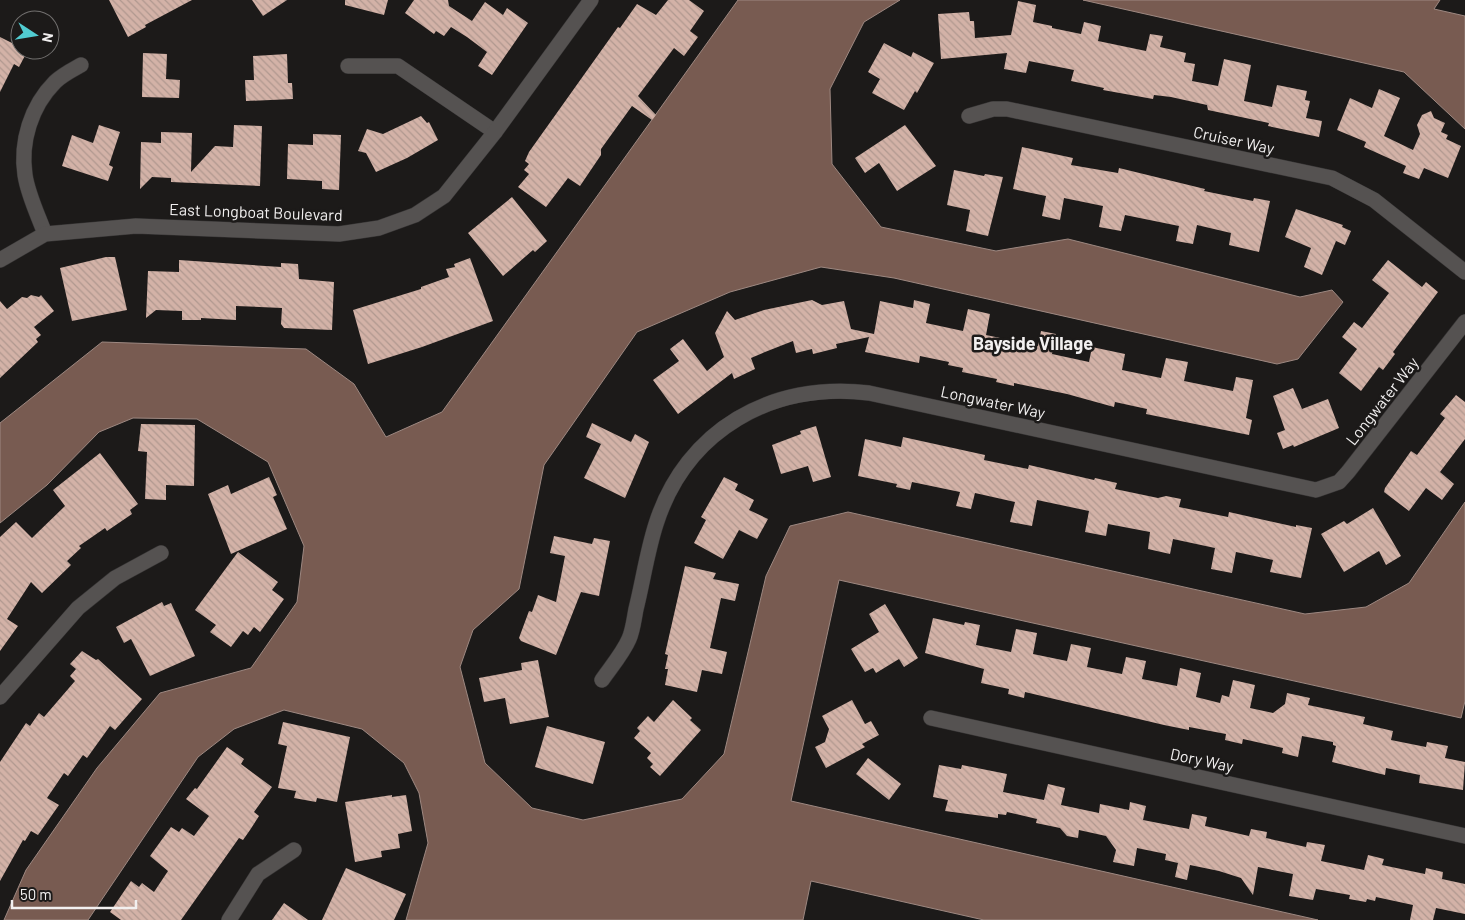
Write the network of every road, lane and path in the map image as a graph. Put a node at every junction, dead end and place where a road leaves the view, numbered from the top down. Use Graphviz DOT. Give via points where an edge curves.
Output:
graph roads {
  1 [pos="591,0"];
  2 [pos="81,65"];
  3 [pos="348,66"];
  4 [pos="970,116"];
  5 [pos="495,132"];
  6 [pos="45,234"];
  7 [pos="0,260"];
  8 [pos="1465,272"];
  9 [pos="1465,322"];
  10 [pos="161,553"];
  11 [pos="602,680"];
  12 [pos="0,697"];
  13 [pos="931,718"];
  14 [pos="1465,836"];
  15 [pos="294,850"];
  16 [pos="229,920"];
  1 -- 5 [label="street, East Longboat Boulevard"];
  2 -- 6 [label="street" via="56,80 46,92 28,125 24,143 25,176"];
  3 -- 5 [label="street" via="398,66"];
  4 -- 8 [label="street, Cruiser Way" via="1007,108 1332,178 1374,200"];
  5 -- 6 [label="street, East Longboat Boulevard" via="444,196 415,215 379,228 339,234 136,226"];
  6 -- 7 [label="street, East Longboat Boulevard"];
  9 -- 11 [label="street, Longwater Way" via="1348,472 1339,482 1316,490 869,393 830,390 769,403 727,425 708,440 676,478 655,525 629,639"];
  10 -- 12 [label="street" via="116,578 78,608"];
  13 -- 14 [label="street, Dory Way"];
  15 -- 16 [label="street" via="258,874"];
}
